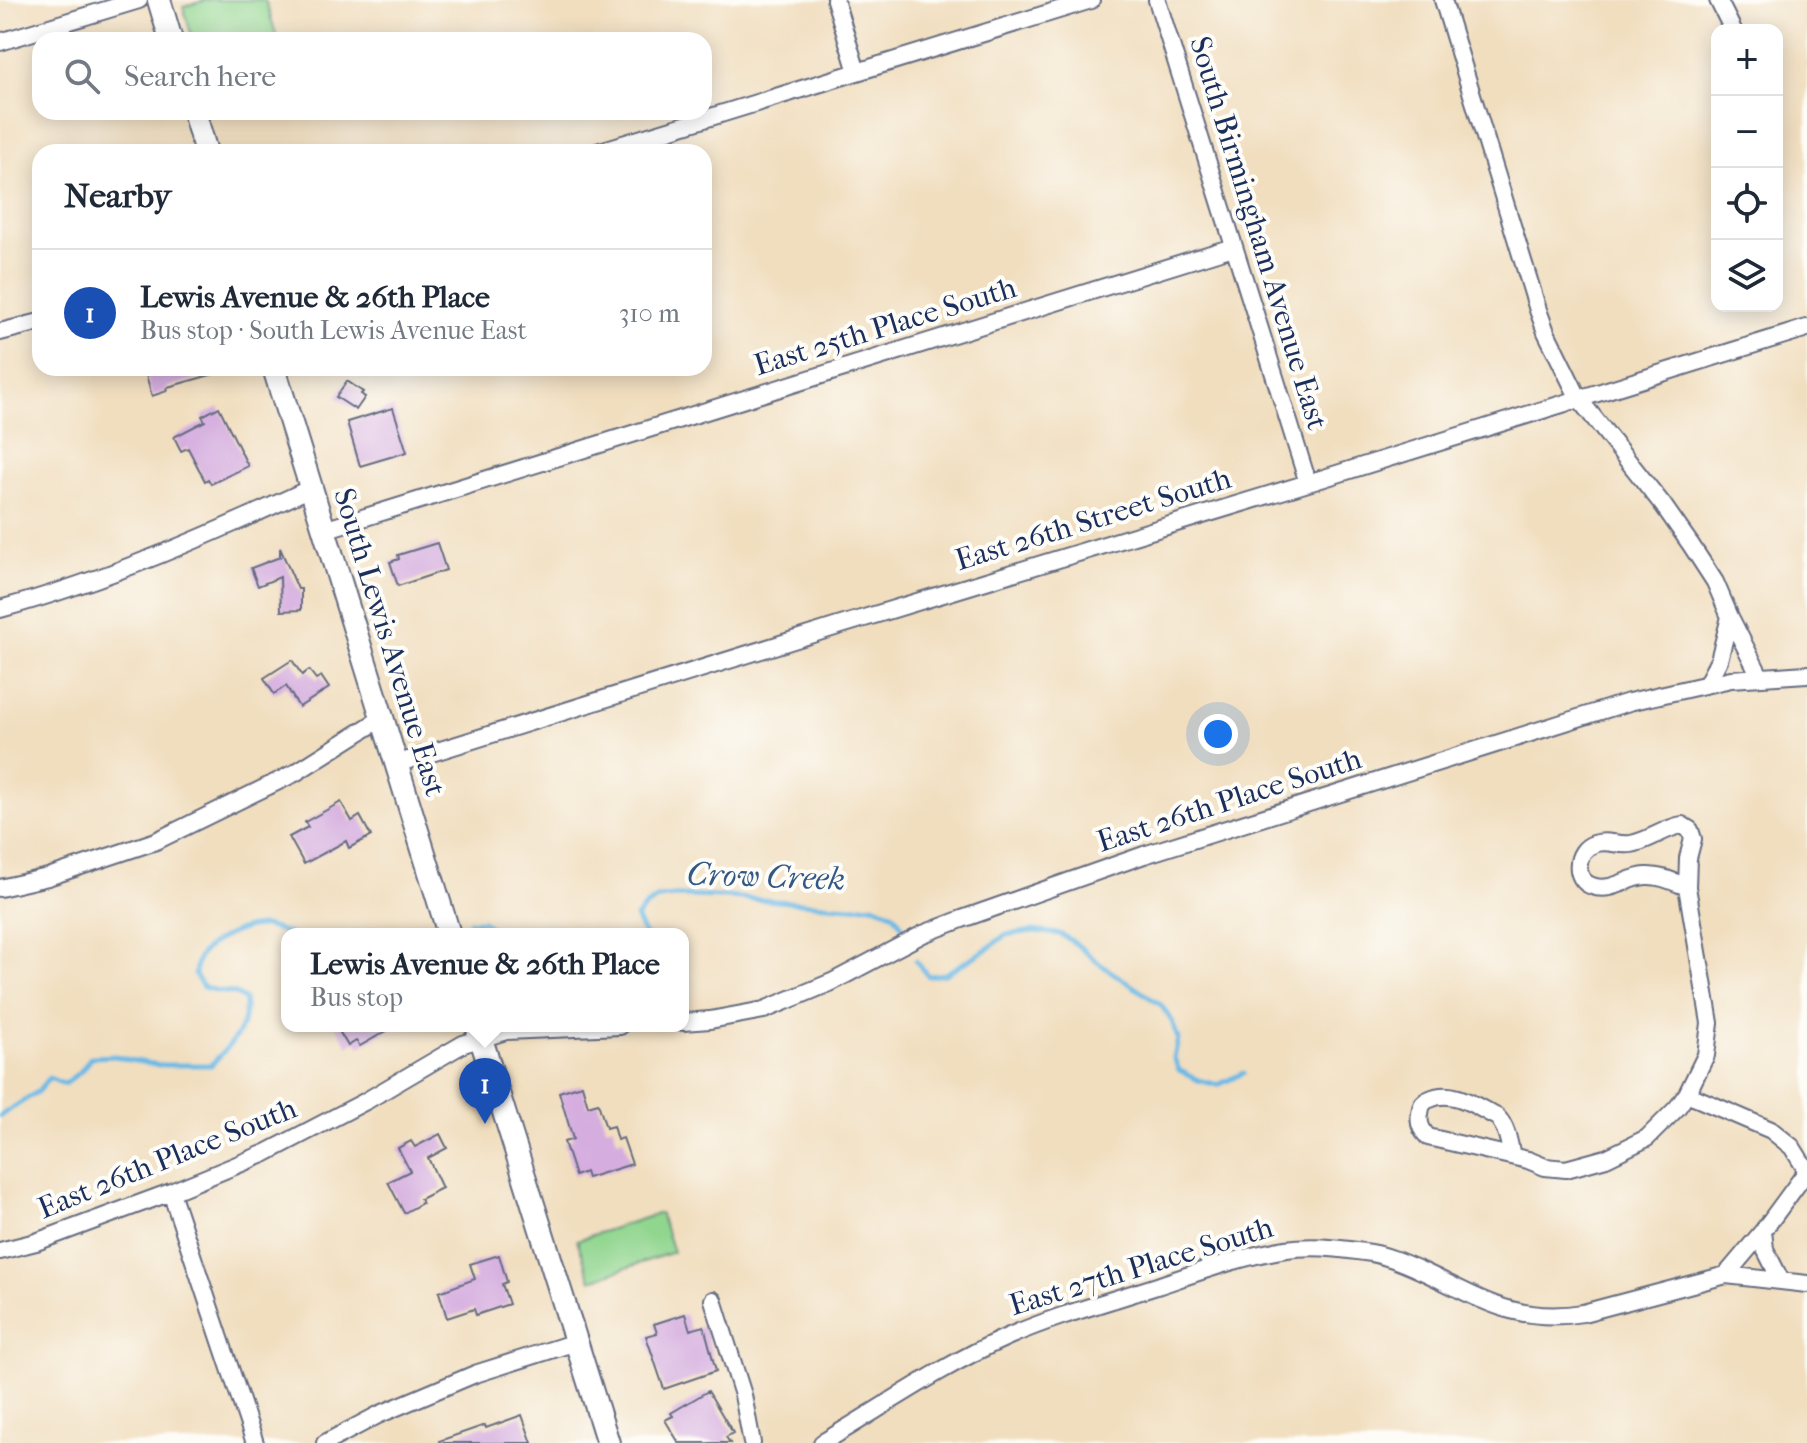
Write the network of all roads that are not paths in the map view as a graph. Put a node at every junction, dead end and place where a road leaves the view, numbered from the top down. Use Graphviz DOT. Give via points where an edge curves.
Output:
graph roads {
  1 [pos="139,0"];
  2 [pos="159,0"];
  3 [pos="835,0"];
  4 [pos="1091,0"];
  5 [pos="1157,0"];
  6 [pos="1443,0"];
  7 [pos="1718,0"];
  8 [pos="1730,24"];
  9 [pos="32,32"];
  10 [pos="33,32"];
  11 [pos="169,32"];
  12 [pos="0,42"];
  13 [pos="857,72"];
  14 [pos="712,117"];
  15 [pos="196,120"];
  16 [pos="701,120"];
  17 [pos="204,144"];
  18 [pos="623,144"];
  19 [pos="1233,247"];
  20 [pos="32,324"];
  21 [pos="1807,328"];
  22 [pos="0,332"];
  23 [pos="276,376"];
  24 [pos="1579,399"];
  25 [pos="1308,483"];
  26 [pos="311,488"];
  27 [pos="324,530"];
  28 [pos="0,609"];
  29 [pos="1730,617"];
  30 [pos="1760,676"];
  31 [pos="1807,677"];
  32 [pos="1707,683"];
  33 [pos="382,718"];
  34 [pos="396,764"];
  35 [pos="1687,887"];
  36 [pos="0,888"];
  37 [pos="447,928"];
  38 [pos="689,1022"];
  39 [pos="479,1032"];
  40 [pos="1687,1094"];
  41 [pos="1512,1156"];
  42 [pos="1807,1171"];
  43 [pos="171,1192"];
  44 [pos="1763,1231"];
  45 [pos="0,1251"];
  46 [pos="1726,1275"];
  47 [pos="1781,1281"];
  48 [pos="1807,1284"];
  49 [pos="713,1300"];
  50 [pos="576,1342"];
  51 [pos="255,1443"];
  52 [pos="325,1443"];
  53 [pos="608,1443"];
  54 [pos="752,1443"];
  55 [pos="822,1443"];
  1 -- 10 [label="street"];
  2 -- 11 [label="main road"];
  3 -- 13 [label="street"];
  4 -- 13 [label="street"];
  5 -- 19 [label="street, South Birmingham Avenue East"];
  6 -- 24 [label="street" via="1538,310"];
  7 -- 8 [label="street"];
  9 -- 12 [label="street"];
  13 -- 14 [label="street"];
  15 -- 17 [label="main road"];
  16 -- 18 [label="street"];
  19 -- 25 [label="street, South Birmingham Avenue East"];
  19 -- 27 [label="street, East 25th Place South"];
  20 -- 22 [label="street"];
  21 -- 24 [label="street, East 26th Street South"];
  23 -- 26 [label="main road, South Lewis Avenue East"];
  24 -- 25 [label="street, East 26th Street South"];
  24 -- 29 [label="street" via="1684,535 1715,582"];
  25 -- 34 [label="street, East 26th Street South"];
  26 -- 27 [label="main road, South Lewis Avenue East"];
  26 -- 28 [label="street" via="149,560"];
  27 -- 33 [label="main road, South Lewis Avenue East"];
  29 -- 30 [label="street"];
  29 -- 32 [label="street"];
  30 -- 31 [label="street, East 26th Place South"];
  30 -- 32 [label="street, East 26th Place South"];
  32 -- 38 [label="street, East 26th Place South" via="1614,706 1144,855 923,934 832,982 764,1010"];
  33 -- 34 [label="main road, South Lewis Avenue East"];
  33 -- 36 [label="street" via="295,773 156,841"];
  34 -- 37 [label="main road, South Lewis Avenue East"];
  35 -- 35 [label="street" via="1644,875 1596,888 1582,877 1580,856 1595,843 1630,844 1682,825 1693,839"];
  35 -- 40 [label="street" via="1710,1023 1706,1055"];
  39 -- 43 [label="street, East 26th Place South" via="366,1101 266,1153"];
  39 -- 50 [label="main road"];
  40 -- 41 [label="street" via="1647,1138 1606,1158 1558,1169"];
  40 -- 42 [label="street" via="1771,1130 1792,1147"];
  41 -- 41 [label="street" via="1428,1137 1419,1120 1423,1102 1448,1095 1497,1117"];
  42 -- 44 [label="street"];
  43 -- 45 [label="street, East 26th Place South"];
  43 -- 51 [label="street"];
  44 -- 46 [label="street"];
  44 -- 47 [label="street" via="1765,1249"];
  46 -- 47 [label="street"];
  46 -- 55 [label="street, East 27th Place South" via="1583,1313 1540,1316 1498,1307 1368,1252 1286,1249 1220,1265 1006,1337"];
  47 -- 48 [label="street"];
  49 -- 54 [label="street"];
  50 -- 52 [label="street" via="475,1374"];
  50 -- 53 [label="main road"];
}
